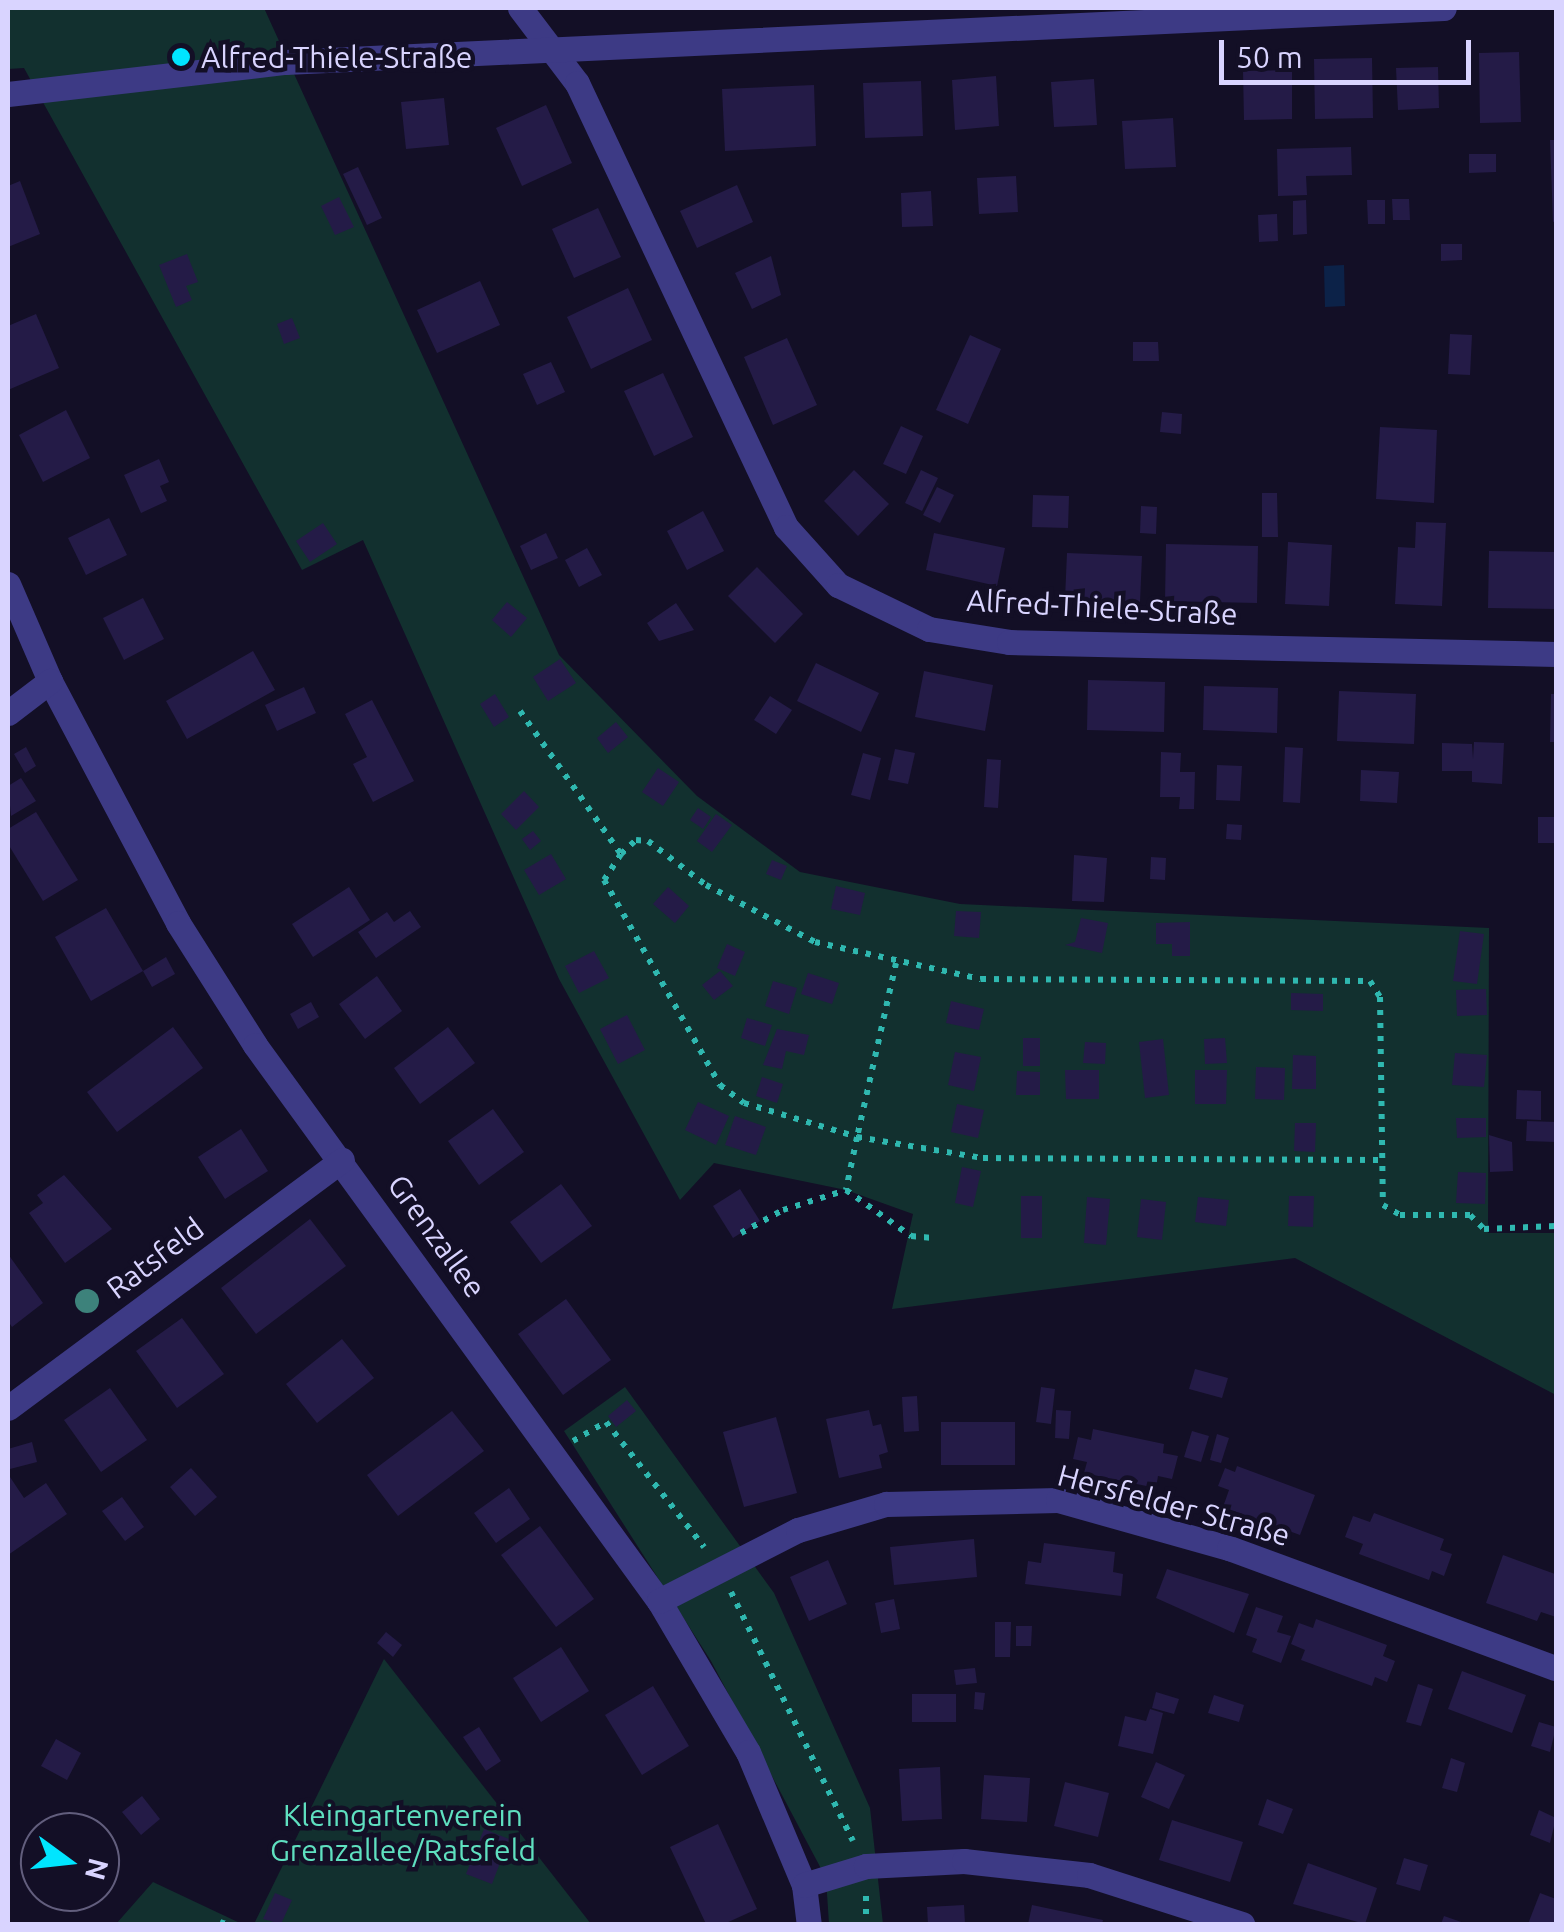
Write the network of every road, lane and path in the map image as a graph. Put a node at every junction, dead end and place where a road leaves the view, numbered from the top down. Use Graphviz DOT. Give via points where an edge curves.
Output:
graph roads {
  1 [pos="520,8"];
  2 [pos="1444,8"];
  3 [pos="556,52"];
  4 [pos="8,94"];
  5 [pos="8,584"];
  6 [pos="1556,654"];
  7 [pos="50,681"];
  8 [pos="520,711"];
  9 [pos="8,713"];
  10 [pos="622,854"];
  11 [pos="896,963"];
  12 [pos="857,1137"];
  13 [pos="342,1160"];
  14 [pos="1380,1160"];
  15 [pos="846,1190"];
  16 [pos="1556,1226"];
  17 [pos="741,1233"];
  18 [pos="933,1238"];
  19 [pos="8,1408"];
  20 [pos="555,1452"];
  21 [pos="719,1566"];
  22 [pos="658,1601"];
  23 [pos="1556,1668"];
  24 [pos="866,1866"];
  25 [pos="804,1885"];
  26 [pos="809,1924"];
  27 [pos="866,1924"];
  28 [pos="1242,1924"];
  1 -- 3 [label="street, Alfred-Thiele-Straße" via="532,31"];
  2 -- 3 [label="street"];
  3 -- 4 [label="street" via="285,62"];
  3 -- 6 [label="street, Alfred-Thiele-Straße" via="786,527 838,585 929,629 1009,642"];
  5 -- 7 [label="street, Grenzallee"];
  7 -- 9 [label="street"];
  7 -- 13 [label="street, Grenzallee" via="178,924"];
  8 -- 10 [label="path"];
  10 -- 11 [label="path" via="636,840 648,841 706,886 815,942"];
  10 -- 12 [label="path" via="604,880 720,1085 744,1104"];
  11 -- 12 [label="path"];
  11 -- 14 [label="path" via="981,980 1370,981 1380,997"];
  12 -- 14 [label="path" via="983,1158"];
  12 -- 15 [label="path"];
  13 -- 19 [label="street, Ratsfeld"];
  13 -- 20 [label="street, Grenzallee"];
  14 -- 16 [label="path" via="1384,1205 1400,1216 1470,1215 1484,1229"];
  15 -- 17 [label="path" via="783,1210"];
  15 -- 18 [label="path" via="910,1236"];
  20 -- 21 [label="path" via="606,1422"];
  20 -- 22 [label="street, Grenzallee"];
  21 -- 22 [label="street, Hersfelder Straße"];
  21 -- 23 [label="street, Hersfelder Straße" via="798,1530 886,1504 1058,1500 1228,1548"];
  21 -- 24 [label="path"];
  22 -- 25 [label="street, Grenzallee" via="748,1752"];
  24 -- 25 [label="street"];
  24 -- 27 [label="path"];
  24 -- 28 [label="street" via="964,1862 1089,1875"];
  25 -- 26 [label="street, Grenzallee"];
}
